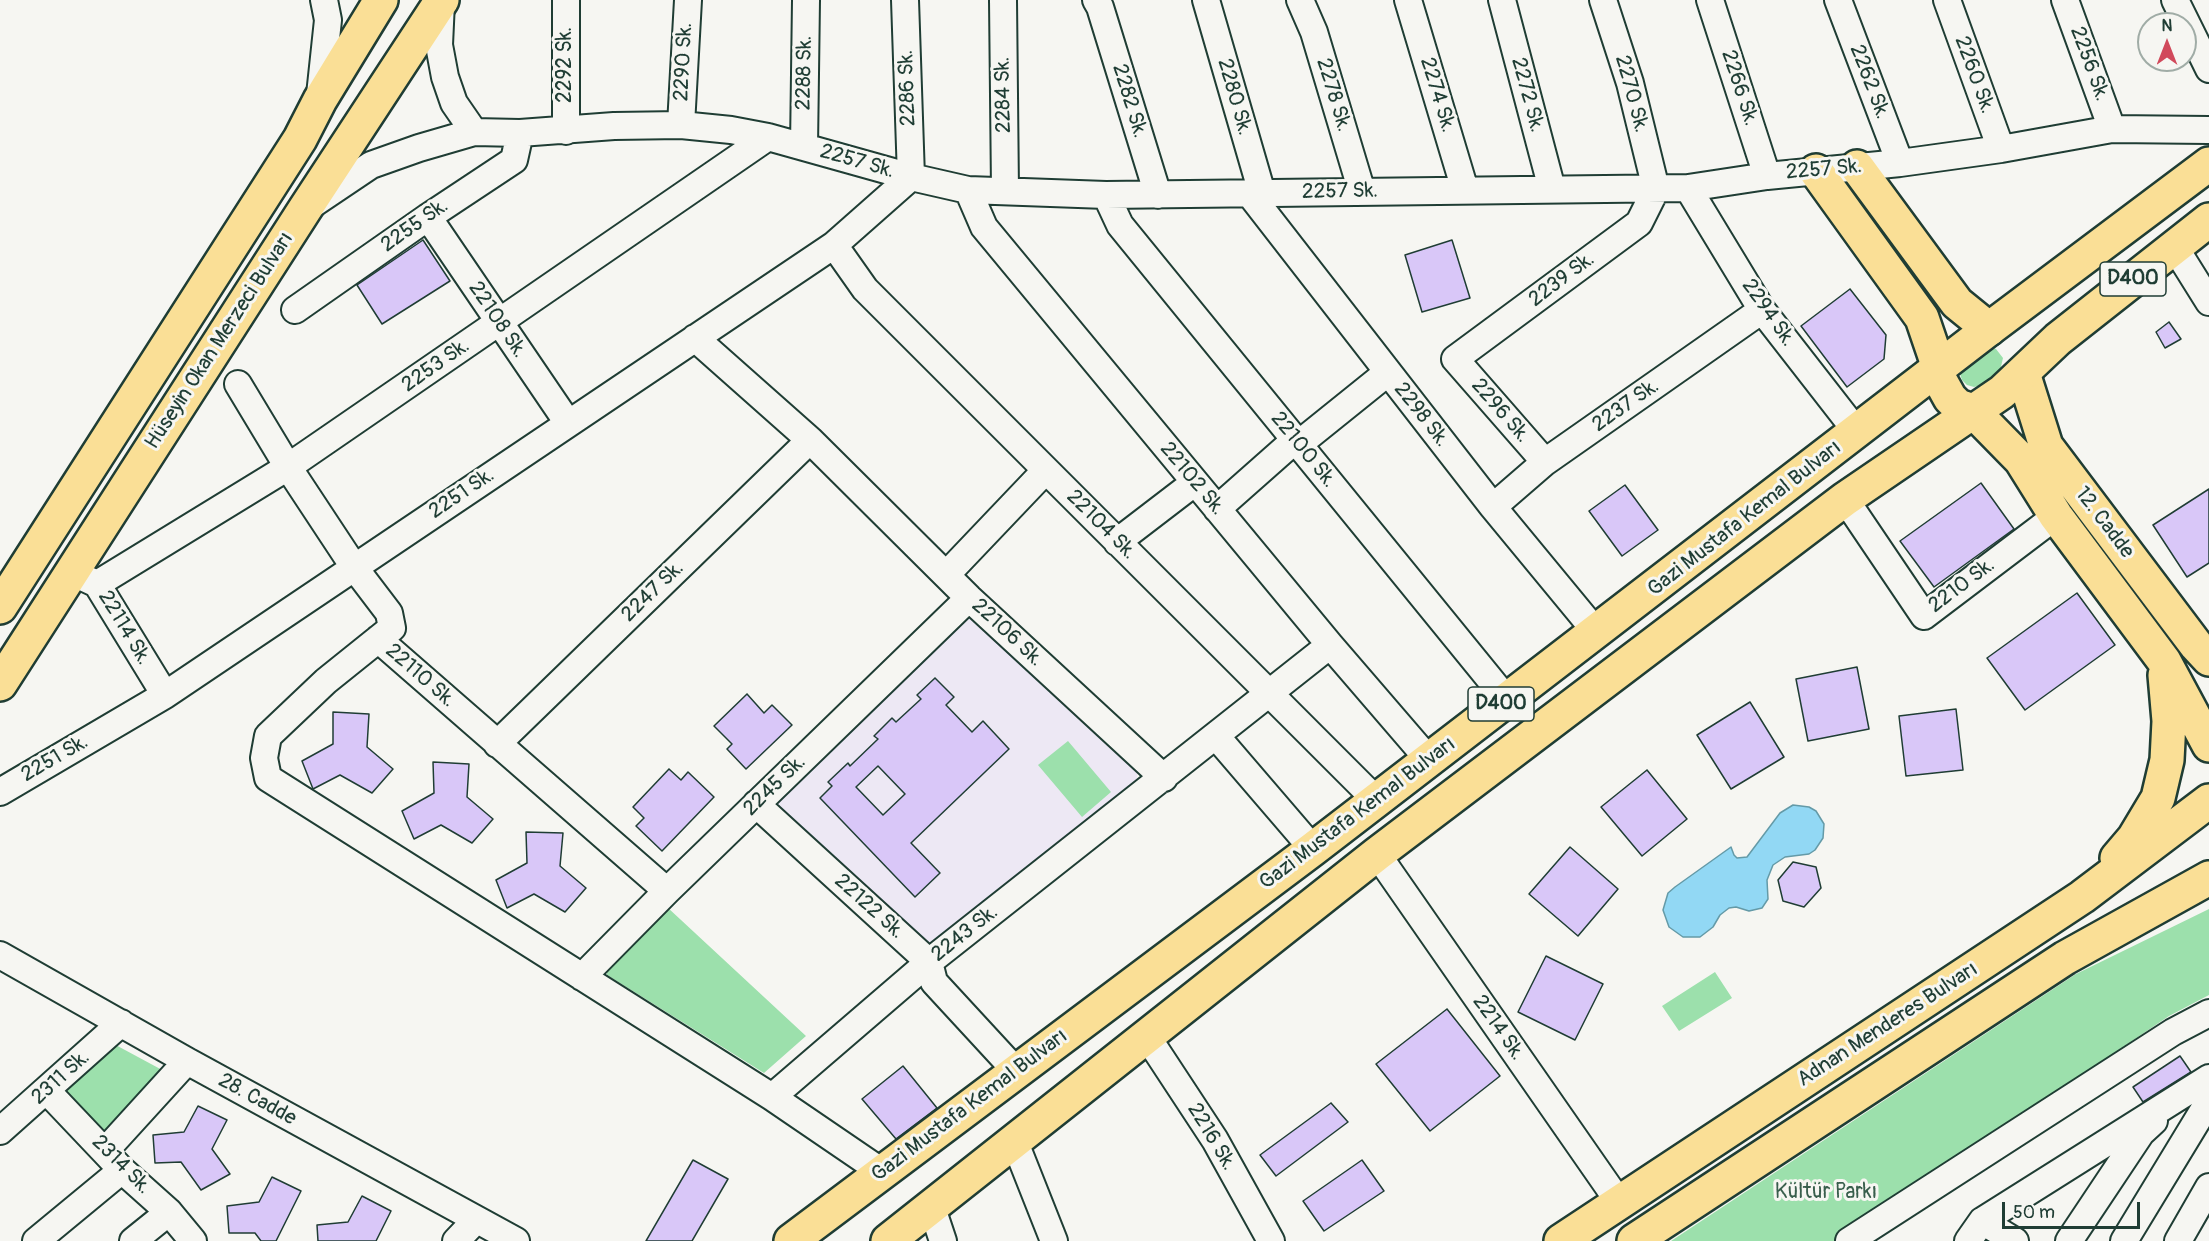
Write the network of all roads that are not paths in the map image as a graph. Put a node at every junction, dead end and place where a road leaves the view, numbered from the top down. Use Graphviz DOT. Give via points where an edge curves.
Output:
graph roads {
  1 [pos="324,0"];
  2 [pos="381,0"];
  3 [pos="566,0"];
  4 [pos="688,0"];
  5 [pos="806,0"];
  6 [pos="905,0"];
  7 [pos="1004,0"];
  8 [pos="1206,0"];
  9 [pos="1300,0"];
  10 [pos="1408,0"];
  11 [pos="1502,0"];
  12 [pos="1603,0"];
  13 [pos="1710,0"];
  14 [pos="1838,0"];
  15 [pos="1947,0"];
  16 [pos="2065,0"];
  17 [pos="2175,0"];
  18 [pos="442,1"];
  19 [pos="1104,2"];
  20 [pos="2209,69"];
  21 [pos="320,100"];
  22 [pos="681,125"];
  23 [pos="2112,129"];
  24 [pos="2209,130"];
  25 [pos="566,131"];
  26 [pos="474,132"];
  27 [pos="520,133"];
  28 [pos="768,137"];
  29 [pos="804,147"];
  30 [pos="2001,149"];
  31 [pos="1900,164"];
  32 [pos="2209,164"];
  33 [pos="1857,167"];
  34 [pos="1816,171"];
  35 [pos="1767,176"];
  36 [pos="911,177"];
  37 [pos="1688,188"];
  38 [pos="1552,189"];
  39 [pos="1656,189"];
  40 [pos="968,190"];
  41 [pos="1005,190"];
  42 [pos="1465,190"];
  43 [pos="1362,192"];
  44 [pos="1256,193"];
  45 [pos="1106,195"];
  46 [pos="1158,195"];
  47 [pos="305,209"];
  48 [pos="428,217"];
  49 [pos="2209,220"];
  50 [pos="834,245"];
  51 [pos="2174,246"];
  52 [pos="2209,302"];
  53 [pos="295,310"];
  54 [pos="1762,310"];
  55 [pos="498,323"];
  56 [pos="1989,329"];
  57 [pos="695,338"];
  58 [pos="1455,359"];
  59 [pos="1939,368"];
  60 [pos="1388,373"];
  61 [pos="2023,373"];
  62 [pos="238,384"];
  63 [pos="1973,411"];
  64 [pos="568,423"];
  65 [pos="1857,432"];
  66 [pos="810,440"];
  67 [pos="1295,440"];
  68 [pos="1545,462"];
  69 [pos="288,467"];
  70 [pos="1046,470"];
  71 [pos="1194,483"];
  72 [pos="1845,499"];
  73 [pos="1493,507"];
  74 [pos="1216,509"];
  75 [pos="2056,516"];
  76 [pos="1117,542"];
  77 [pos="354,567"];
  78 [pos="946,575"];
  79 [pos="85,578"];
  80 [pos="969,598"];
  81 [pos="0,607"];
  82 [pos="1597,633"];
  83 [pos="378,639"];
  84 [pos="1330,645"];
  85 [pos="2205,653"];
  86 [pos="2164,661"];
  87 [pos="0,684"];
  88 [pos="1269,693"];
  89 [pos="165,695"];
  90 [pos="1507,700"];
  91 [pos="1216,736"];
  92 [pos="497,744"];
  93 [pos="2209,745"];
  94 [pos="1429,760"];
  95 [pos="1164,778"];
  96 [pos="0,792"];
  97 [pos="1376,800"];
  98 [pos="2209,801"];
  99 [pos="756,804"];
  100 [pos="1313,849"];
  101 [pos="1377,854"];
  102 [pos="2209,878"];
  103 [pos="667,891"];
  104 [pos="2082,897"];
  105 [pos="3,962"];
  106 [pos="929,962"];
  107 [pos="582,977"];
  108 [pos="2209,1013"];
  109 [pos="122,1023"];
  110 [pos="1146,1035"];
  111 [pos="187,1061"];
  112 [pos="1017,1072"];
  113 [pos="2209,1078"];
  114 [pos="47,1091"];
  115 [pos="2182,1095"];
  116 [pos="772,1097"];
  117 [pos="2209,1101"];
  118 [pos="0,1131"];
  119 [pos="1014,1140"];
  120 [pos="105,1151"];
  121 [pos="122,1170"];
  122 [pos="882,1172"];
  123 [pos="2209,1188"];
  124 [pos="1618,1202"];
  125 [pos="931,1205"];
  126 [pos="169,1212"];
  127 [pos="476,1220"];
  128 [pos="1975,1231"];
  129 [pos="36,1241"];
  130 [pos="133,1241"];
  131 [pos="193,1241"];
  132 [pos="456,1241"];
  133 [pos="516,1241"];
  134 [pos="791,1241"];
  135 [pos="888,1241"];
  136 [pos="943,1241"];
  137 [pos="1054,1241"];
  138 [pos="1271,1241"];
  139 [pos="1561,1241"];
  140 [pos="1634,1241"];
  141 [pos="1849,1241"];
  142 [pos="2015,1241"];
  143 [pos="2069,1241"];
  144 [pos="2124,1241"];
  145 [pos="2178,1241"];
  1 -- 21 [label="street" via="328,20"];
  2 -- 21 [label="main road, Hüseyin Okan Merzeci Bulvarı"];
  3 -- 25 [label="street, 2292 Sk."];
  4 -- 22 [label="street, 2290 Sk."];
  5 -- 29 [label="street, 2288 Sk."];
  6 -- 36 [label="street, 2286 Sk."];
  7 -- 41 [label="street, 2284 Sk."];
  8 -- 44 [label="street, 2280 Sk."];
  9 -- 43 [label="street, 2278 Sk." via="1314,32"];
  10 -- 42 [label="street, 2274 Sk."];
  11 -- 38 [label="street, 2272 Sk."];
  12 -- 39 [label="street, 2270 Sk." via="1630,83"];
  13 -- 35 [label="street, 2266 Sk."];
  14 -- 31 [label="street, 2262 Sk."];
  15 -- 30 [label="street, 2260 Sk."];
  16 -- 23 [label="street, 2256 Sk."];
  17 -- 20 [label="street"];
  18 -- 26 [label="street" via="439,45 445,77 454,103"];
  18 -- 47 [label="main road, Hüseyin Okan Merzeci Bulvarı"];
  19 -- 46 [label="street, 2282 Sk."];
  21 -- 81 [label="main road, Hüseyin Okan Merzeci Bulvarı" via="300,139"];
  22 -- 25 [label="street, 2257 Sk."];
  22 -- 28 [label="street, 2257 Sk."];
  23 -- 24 [label="street, 2257 Sk."];
  23 -- 30 [label="street, 2257 Sk."];
  25 -- 27 [label="street, 2257 Sk."];
  26 -- 27 [label="street, 2257 Sk."];
  26 -- 47 [label="street, 2257 Sk." via="371,165"];
  27 -- 48 [label="street, 2255 Sk." via="514,160"];
  28 -- 29 [label="street, 2257 Sk."];
  28 -- 55 [label="street, 2253 Sk."];
  29 -- 36 [label="street, 2257 Sk."];
  30 -- 31 [label="street, 2257 Sk."];
  31 -- 33 [label="street, 2257 Sk."];
  32 -- 56 [label="main road, Gazi Mustafa Kemal Bulvarı / D400"];
  33 -- 34 [label="street, 2257 Sk."];
  33 -- 56 [label="main road" via="1958,303"];
  34 -- 35 [label="street, 2257 Sk."];
  34 -- 59 [label="main road" via="1922,318"];
  35 -- 37 [label="street, 2257 Sk."];
  36 -- 40 [label="street, 2257 Sk."];
  36 -- 50 [label="street, 2251 Sk."];
  37 -- 39 [label="street, 2257 Sk."];
  37 -- 54 [label="street, 2294 Sk."];
  38 -- 39 [label="street, 2257 Sk."];
  38 -- 42 [label="street, 2257 Sk."];
  39 -- 58 [label="street, 2239 Sk." via="1639,223"];
  40 -- 41 [label="street, 2257 Sk."];
  40 -- 71 [label="street, 22102 Sk." via="984,227"];
  41 -- 45 [label="street, 2257 Sk."];
  42 -- 43 [label="street, 2257 Sk."];
  43 -- 44 [label="street, 2257 Sk."];
  44 -- 46 [label="street, 2257 Sk."];
  44 -- 60 [label="street, 2298 Sk."];
  45 -- 46 [label="street, 2257 Sk."];
  45 -- 67 [label="street, 22100 Sk." via="1120,225"];
  47 -- 79 [label="main road, Hüseyin Okan Merzeci Bulvarı"];
  48 -- 53 [label="street, 2255 Sk."];
  48 -- 55 [label="street, 22108 Sk."];
  49 -- 51 [label="main road, Gazi Mustafa Kemal Bulvarı / D400"];
  50 -- 57 [label="street, 2251 Sk."];
  50 -- 70 [label="street, 22104 Sk." via="865,289"];
  51 -- 52 [label="street"];
  51 -- 61 [label="main road, Gazi Mustafa Kemal Bulvarı / D400" via="2058,339"];
  54 -- 65 [label="street, 2294 Sk."];
  54 -- 68 [label="street, 2237 Sk."];
  55 -- 64 [label="street, 22108 Sk."];
  55 -- 69 [label="street, 2253 Sk."];
  56 -- 59 [label="main road, Gazi Mustafa Kemal Bulvarı / D400"];
  56 -- 61 [label="main road" via="2001,332 2017,346"];
  57 -- 64 [label="street, 2251 Sk."];
  57 -- 66 [label="street, 22106 Sk."];
  58 -- 68 [label="street, 2296 Sk."];
  59 -- 63 [label="main road" via="1940,380 1950,398 1958,406"];
  59 -- 65 [label="main road, Gazi Mustafa Kemal Bulvarı / D400"];
  60 -- 67 [label="street" via="1305,439"];
  60 -- 73 [label="street, 2298 Sk."];
  61 -- 63 [label="main road, Gazi Mustafa Kemal Bulvarı / D400"];
  61 -- 85 [label="main road, 12. Cadde" via="2046,446"];
  62 -- 69 [label="street, 22110 Sk."];
  63 -- 72 [label="main road, Gazi Mustafa Kemal Bulvarı / D400"];
  63 -- 75 [label="main road, 12. Cadde" via="2021,460"];
  64 -- 77 [label="street, 2251 Sk."];
  65 -- 82 [label="main road, Gazi Mustafa Kemal Bulvarı / D400"];
  66 -- 78 [label="street, 22106 Sk."];
  66 -- 92 [label="street, 2247 Sk."];
  67 -- 74 [label="street"];
  67 -- 90 [label="street, 22100 Sk."];
  68 -- 73 [label="street, 2237 Sk."];
  69 -- 77 [label="street, 22110 Sk."];
  69 -- 79 [label="street, 2253 Sk."];
  70 -- 76 [label="street, 22104 Sk."];
  70 -- 78 [label="street"];
  71 -- 74 [label="street, 22102 Sk."];
  71 -- 76 [label="street"];
  72 -- 75 [label="street, 2210 Sk." via="1924,616"];
  72 -- 101 [label="main road, Gazi Mustafa Kemal Bulvarı / D400"];
  73 -- 82 [label="street, 2298 Sk."];
  74 -- 84 [label="street, 22102 Sk."];
  75 -- 86 [label="main road, 12. Cadde"];
  76 -- 88 [label="street, 22104 Sk."];
  77 -- 83 [label="street, 22110 Sk." via="389,613 392,628"];
  77 -- 89 [label="street, 2251 Sk."];
  78 -- 80 [label="street, 22106 Sk."];
  79 -- 87 [label="main road, Hüseyin Okan Merzeci Bulvarı"];
  79 -- 89 [label="street, 22114 Sk."];
  80 -- 95 [label="street, 22106 Sk."];
  80 -- 99 [label="street, 2245 Sk."];
  82 -- 90 [label="main road, Gazi Mustafa Kemal Bulvarı / D400"];
  83 -- 92 [label="street, 22110 Sk."];
  83 -- 107 [label="street" via="268,736 264,758 268,778"];
  84 -- 88 [label="street"];
  84 -- 94 [label="street, 22102 Sk."];
  86 -- 93 [label="main road, 12. Cadde"];
  86 -- 104 [label="main road" via="2169,721 2167,760 2158,798 2134,838"];
  88 -- 91 [label="street"];
  88 -- 97 [label="street, 22104 Sk."];
  89 -- 96 [label="street, 2251 Sk."];
  90 -- 94 [label="main road, Gazi Mustafa Kemal Bulvarı / D400"];
  91 -- 95 [label="street"];
  91 -- 100 [label="street"];
  92 -- 103 [label="street, 22110 Sk."];
  94 -- 97 [label="main road, Gazi Mustafa Kemal Bulvarı / D400"];
  95 -- 106 [label="street, 2243 Sk."];
  97 -- 100 [label="main road, Gazi Mustafa Kemal Bulvarı / D400"];
  98 -- 104 [label="main road, Adnan Menderes Bulvarı"];
  99 -- 103 [label="street, 2245 Sk."];
  99 -- 106 [label="street, 22122 Sk."];
  100 -- 112 [label="main road, Gazi Mustafa Kemal Bulvarı / D400"];
  101 -- 110 [label="main road, Gazi Mustafa Kemal Bulvarı / D400"];
  101 -- 124 [label="street, 2214 Sk."];
  102 -- 140 [label="main road, Adnan Menderes Bulvarı" via="2065,958"];
  103 -- 107 [label="street, 2245 Sk."];
  104 -- 124 [label="main road, Adnan Menderes Bulvarı"];
  105 -- 109 [label="street, 28. Cadde"];
  106 -- 112 [label="street, 22122 Sk." via="934,982"];
  106 -- 116 [label="street, 2243 Sk."];
  107 -- 116 [label="street"];
  108 -- 141 [label="street" via="2173,1032"];
  109 -- 111 [label="street, 28. Cadde"];
  109 -- 114 [label="street, 2311 Sk."];
  110 -- 119 [label="main road, Gazi Mustafa Kemal Bulvarı / D400"];
  110 -- 138 [label="street, 2216 Sk." via="1215,1140"];
  111 -- 120 [label="street"];
  111 -- 127 [label="street, 28. Cadde"];
  112 -- 122 [label="main road, Gazi Mustafa Kemal Bulvarı / D400"];
  113 -- 115 [label="street"];
  114 -- 118 [label="street, 2311 Sk."];
  114 -- 120 [label="street, 2314 Sk."];
  115 -- 128 [label="street"];
  115 -- 143 [label="street" via="2141,1133"];
  116 -- 122 [label="street"];
  117 -- 144 [label="street"];
  119 -- 125 [label="main road, Gazi Mustafa Kemal Bulvarı / D400"];
  119 -- 137 [label="street"];
  120 -- 121 [label="street, 2314 Sk."];
  121 -- 126 [label="street, 2314 Sk."];
  121 -- 129 [label="street"];
  122 -- 134 [label="main road, Gazi Mustafa Kemal Bulvarı / D400"];
  123 -- 145 [label="street"];
  124 -- 139 [label="main road, Adnan Menderes Bulvarı"];
  125 -- 135 [label="main road, Gazi Mustafa Kemal Bulvarı / D400"];
  125 -- 136 [label="street"];
  126 -- 130 [label="street"];
  126 -- 131 [label="street, 2314 Sk."];
  127 -- 132 [label="street"];
  127 -- 133 [label="street, 28. Cadde"];
  128 -- 142 [label="street"];
}
